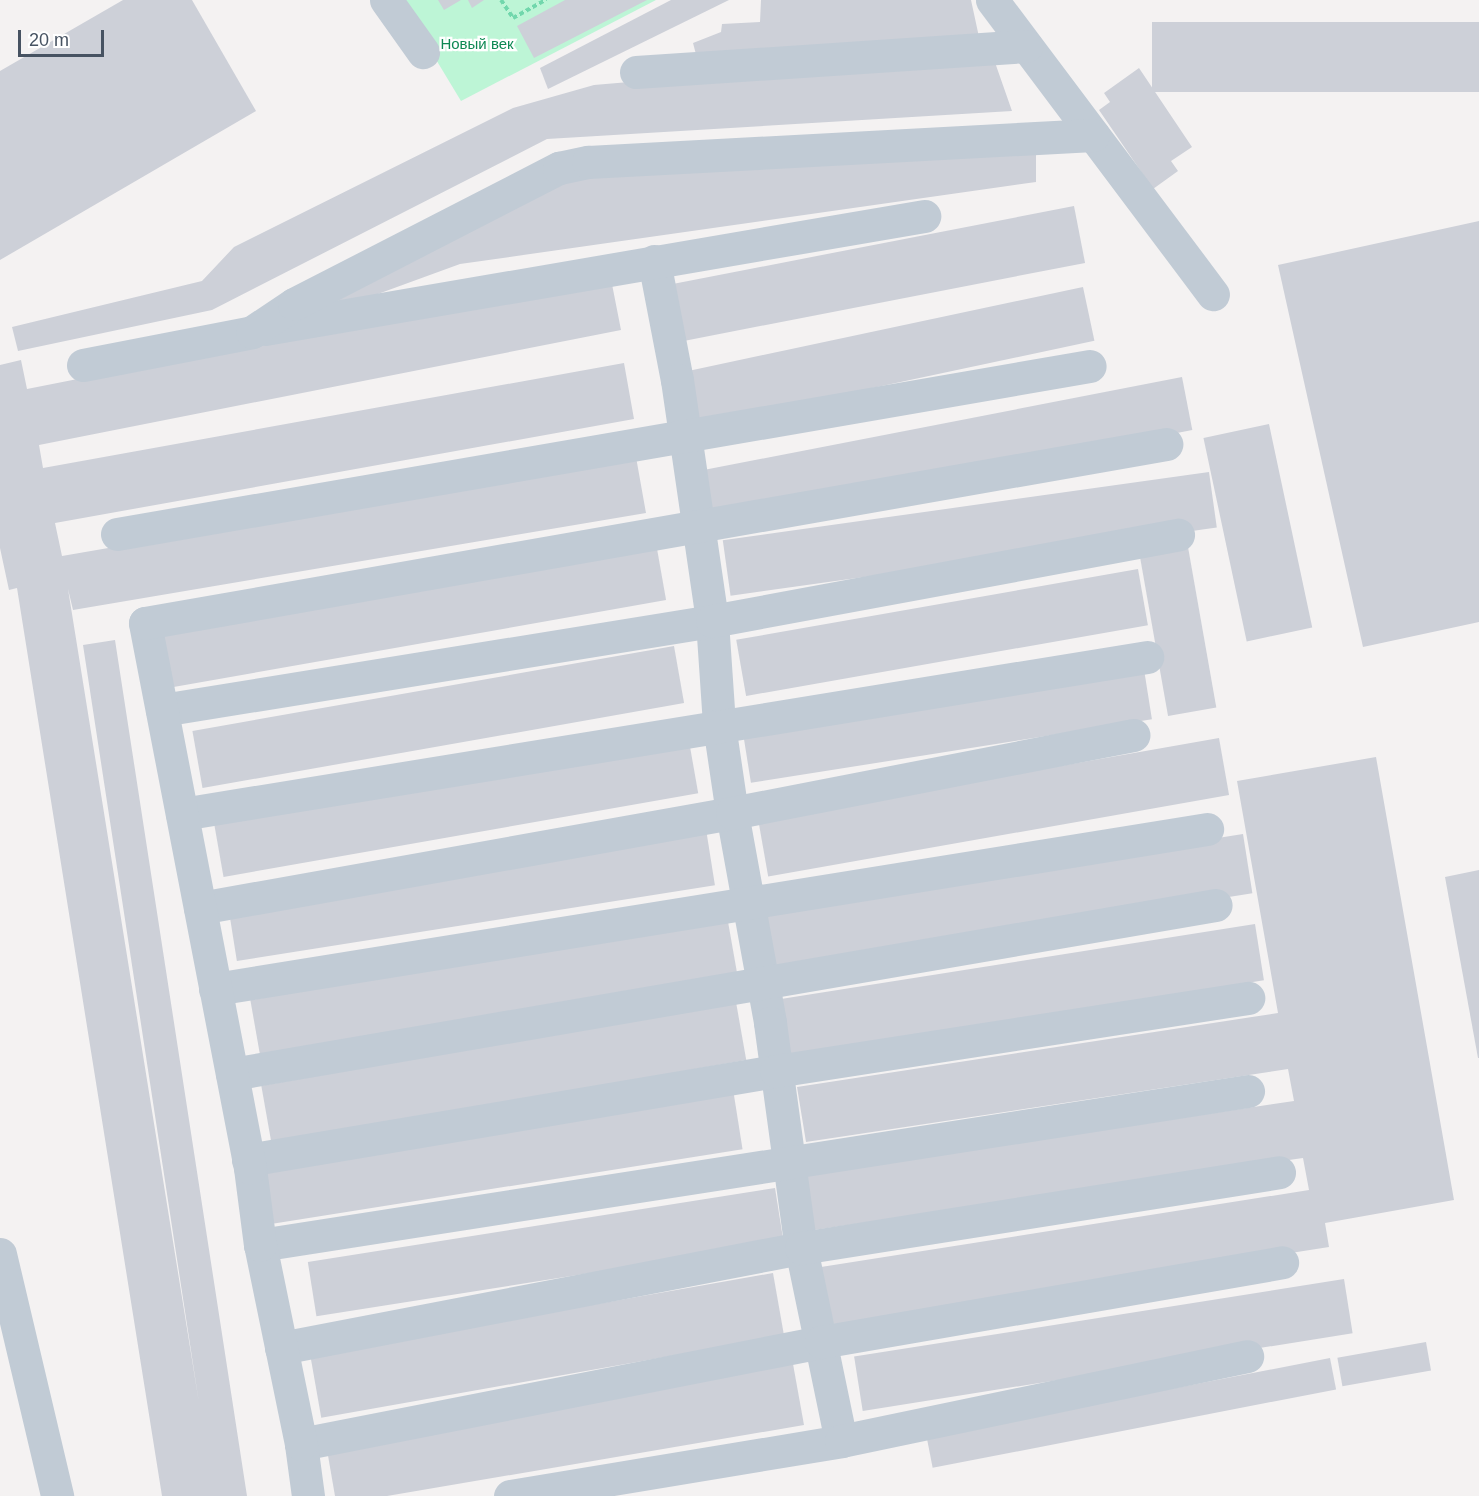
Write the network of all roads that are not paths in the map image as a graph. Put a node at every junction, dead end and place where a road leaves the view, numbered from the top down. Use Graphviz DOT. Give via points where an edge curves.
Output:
graph roads {
  1 [pos="386,0"];
  2 [pos="992,0"];
  3 [pos="1026,46"];
  4 [pos="423,52"];
  5 [pos="636,72"];
  6 [pos="1093,135"];
  7 [pos="924,216"];
  8 [pos="654,261"];
  9 [pos="1213,294"];
  10 [pos="252,332"];
  11 [pos="83,365"];
  12 [pos="1090,366"];
  13 [pos="684,435"];
  14 [pos="1166,444"];
  15 [pos="698,527"];
  16 [pos="117,534"];
  17 [pos="1178,535"];
  18 [pos="712,621"];
  19 [pos="1148,657"];
  20 [pos="162,710"];
  21 [pos="719,726"];
  22 [pos="1134,735"];
  23 [pos="732,813"];
  24 [pos="182,814"];
  25 [pos="1207,829"];
  26 [pos="751,904"];
  27 [pos="1216,904"];
  28 [pos="200,908"];
  29 [pos="761,982"];
  30 [pos="215,989"];
  31 [pos="1248,998"];
  32 [pos="776,1071"];
  33 [pos="232,1074"];
  34 [pos="1248,1091"];
  35 [pos="248,1160"];
  36 [pos="791,1162"];
  37 [pos="1279,1172"];
  38 [pos="260,1245"];
  39 [pos="801,1248"];
  40 [pos="0,1254"];
  41 [pos="1282,1262"];
  42 [pos="821,1342"];
  43 [pos="281,1348"];
  44 [pos="1247,1356"];
  45 [pos="841,1442"];
  46 [pos="301,1444"];
  47 [pos="57,1496"];
  48 [pos="308,1496"];
  49 [pos="510,1496"];
  1 -- 4 [label="lane"];
  2 -- 3 [label="lane"];
  3 -- 5 [label="lane"];
  3 -- 6 [label="lane"];
  6 -- 9 [label="lane"];
  6 -- 10 [label="lane" via="588,162 559,168 294,304"];
  7 -- 8 [label="lane"];
  8 -- 10 [label="lane"];
  8 -- 13 [label="lane"];
  10 -- 11 [label="lane"];
  12 -- 13 [label="lane"];
  13 -- 15 [label="lane"];
  13 -- 16 [label="lane"];
  14 -- 15 [label="lane"];
  15 -- 18 [label="lane"];
  15 -- 20 [label="lane" via="145,623"];
  17 -- 18 [label="lane"];
  18 -- 20 [label="lane"];
  18 -- 21 [label="lane"];
  19 -- 21 [label="lane"];
  20 -- 24 [label="lane"];
  21 -- 23 [label="lane"];
  21 -- 24 [label="lane"];
  22 -- 23 [label="lane"];
  23 -- 26 [label="lane"];
  23 -- 28 [label="lane"];
  24 -- 28 [label="lane"];
  25 -- 26 [label="lane"];
  26 -- 29 [label="lane"];
  26 -- 30 [label="lane"];
  27 -- 29 [label="lane"];
  28 -- 30 [label="lane"];
  29 -- 32 [label="lane"];
  29 -- 33 [label="lane"];
  30 -- 33 [label="lane"];
  31 -- 32 [label="lane"];
  32 -- 35 [label="lane"];
  32 -- 36 [label="lane"];
  33 -- 35 [label="lane"];
  34 -- 36 [label="lane"];
  35 -- 38 [label="lane"];
  36 -- 38 [label="lane"];
  36 -- 39 [label="lane"];
  37 -- 39 [label="lane"];
  38 -- 43 [label="lane"];
  39 -- 42 [label="lane"];
  39 -- 43 [label="lane"];
  40 -- 47 [label="lane"];
  41 -- 42 [label="lane"];
  42 -- 45 [label="lane"];
  42 -- 46 [label="lane"];
  43 -- 46 [label="lane"];
  44 -- 45 [label="lane"];
  45 -- 49 [label="lane"];
  46 -- 48 [label="lane"];
}
